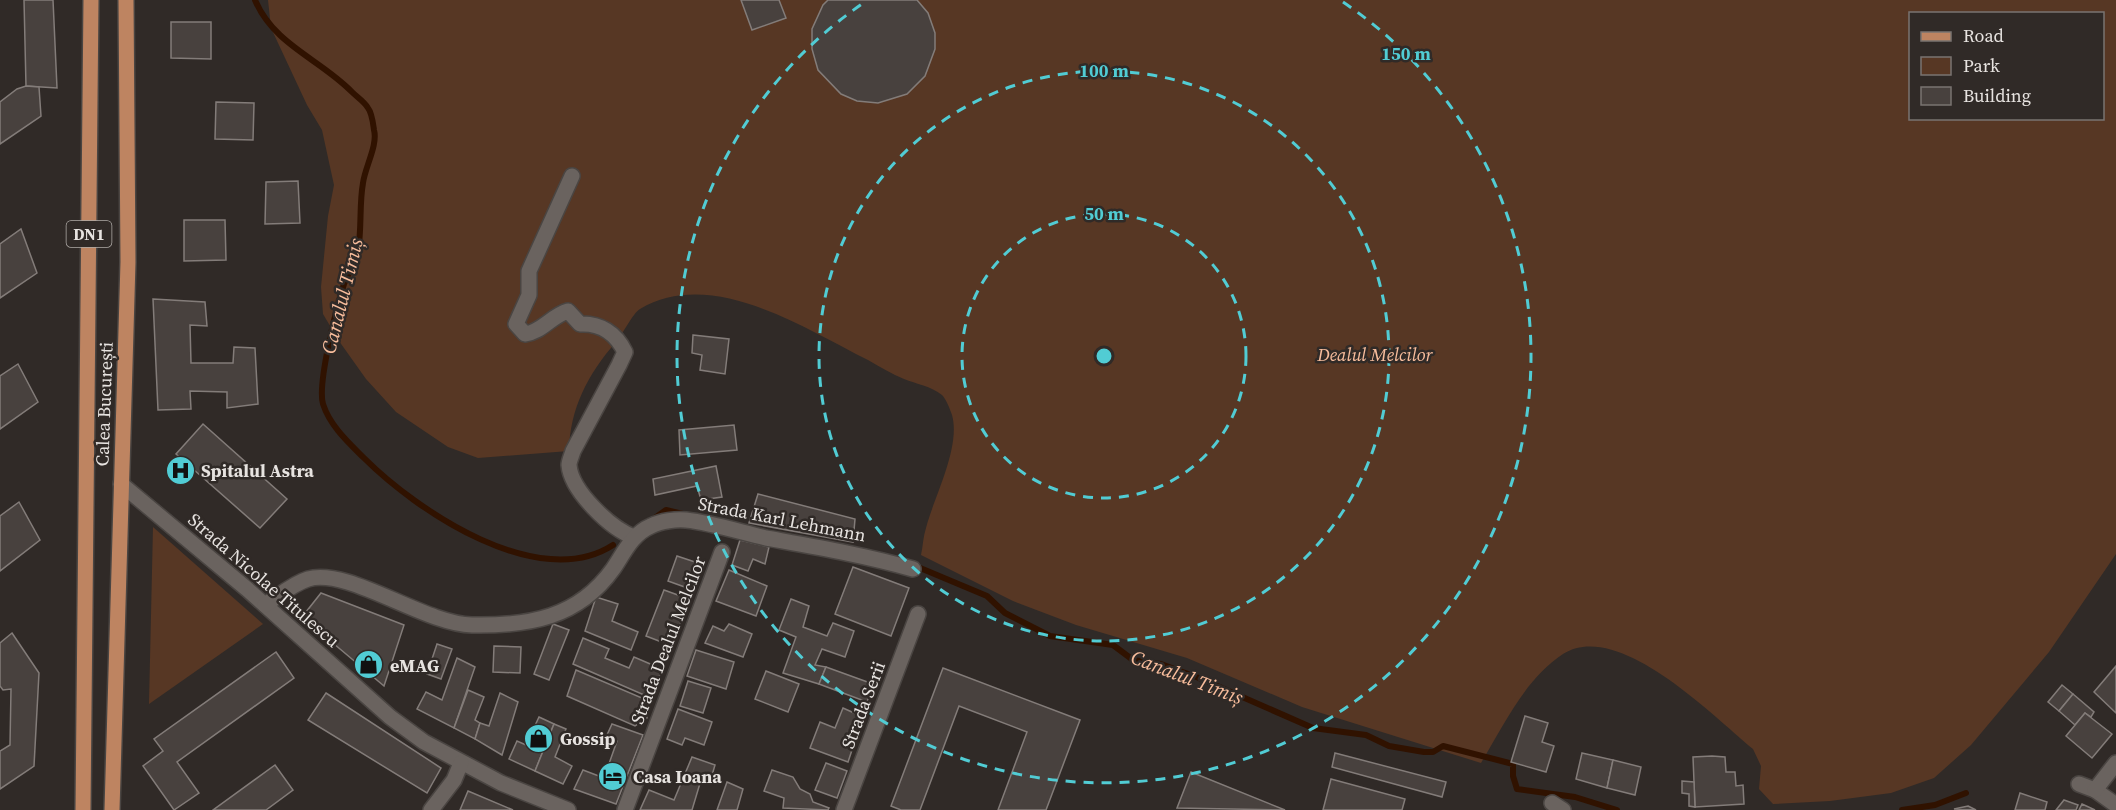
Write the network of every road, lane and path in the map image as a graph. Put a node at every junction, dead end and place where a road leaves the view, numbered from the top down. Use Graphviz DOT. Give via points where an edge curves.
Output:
graph roads {
  1 [pos="91,0"];
  2 [pos="126,0"];
  3 [pos="572,176"];
  4 [pos="121,484"];
  5 [pos="634,537"];
  6 [pos="722,552"];
  7 [pos="913,568"];
  8 [pos="265,605"];
  9 [pos="918,614"];
  10 [pos="461,763"];
  11 [pos="2116,763"];
  12 [pos="2079,783"];
  13 [pos="2095,790"];
  14 [pos="2116,805"];
  15 [pos="83,810"];
  16 [pos="112,810"];
  17 [pos="431,810"];
  18 [pos="568,810"];
  19 [pos="625,810"];
  20 [pos="844,810"];
  1 -- 15 [label="main road, Calea București / DN1"];
  2 -- 4 [label="main road, Calea București / DN1" via="128,262"];
  3 -- 5 [label="street" via="529,271 529,294 516,324 525,334 535,332 568,311 580,324 594,323 610,332 622,346 625,352 569,465 585,498 621,532"];
  4 -- 8 [label="street, Strada Nicolae Titulescu"];
  4 -- 16 [label="main road, Calea București / DN1"];
  5 -- 7 [label="street, Strada Karl Lehmann" via="651,525 685,519 766,538 858,553"];
  5 -- 8 [label="street, Strada Karl Lehmann" via="594,590 573,608 550,617 469,625 429,615 338,579 321,577 292,586"];
  6 -- 19 [label="street, Strada Dealul Melcilor"];
  8 -- 10 [label="street, Strada Nicolae Titulescu" via="390,717"];
  9 -- 20 [label="street, Strada Serii"];
  10 -- 17 [label="street" via="454,780"];
  10 -- 18 [label="street, Strada Nicolae Titulescu"];
  11 -- 13 [label="street"];
  12 -- 13 [label="street"];
  13 -- 14 [label="street"];
}
